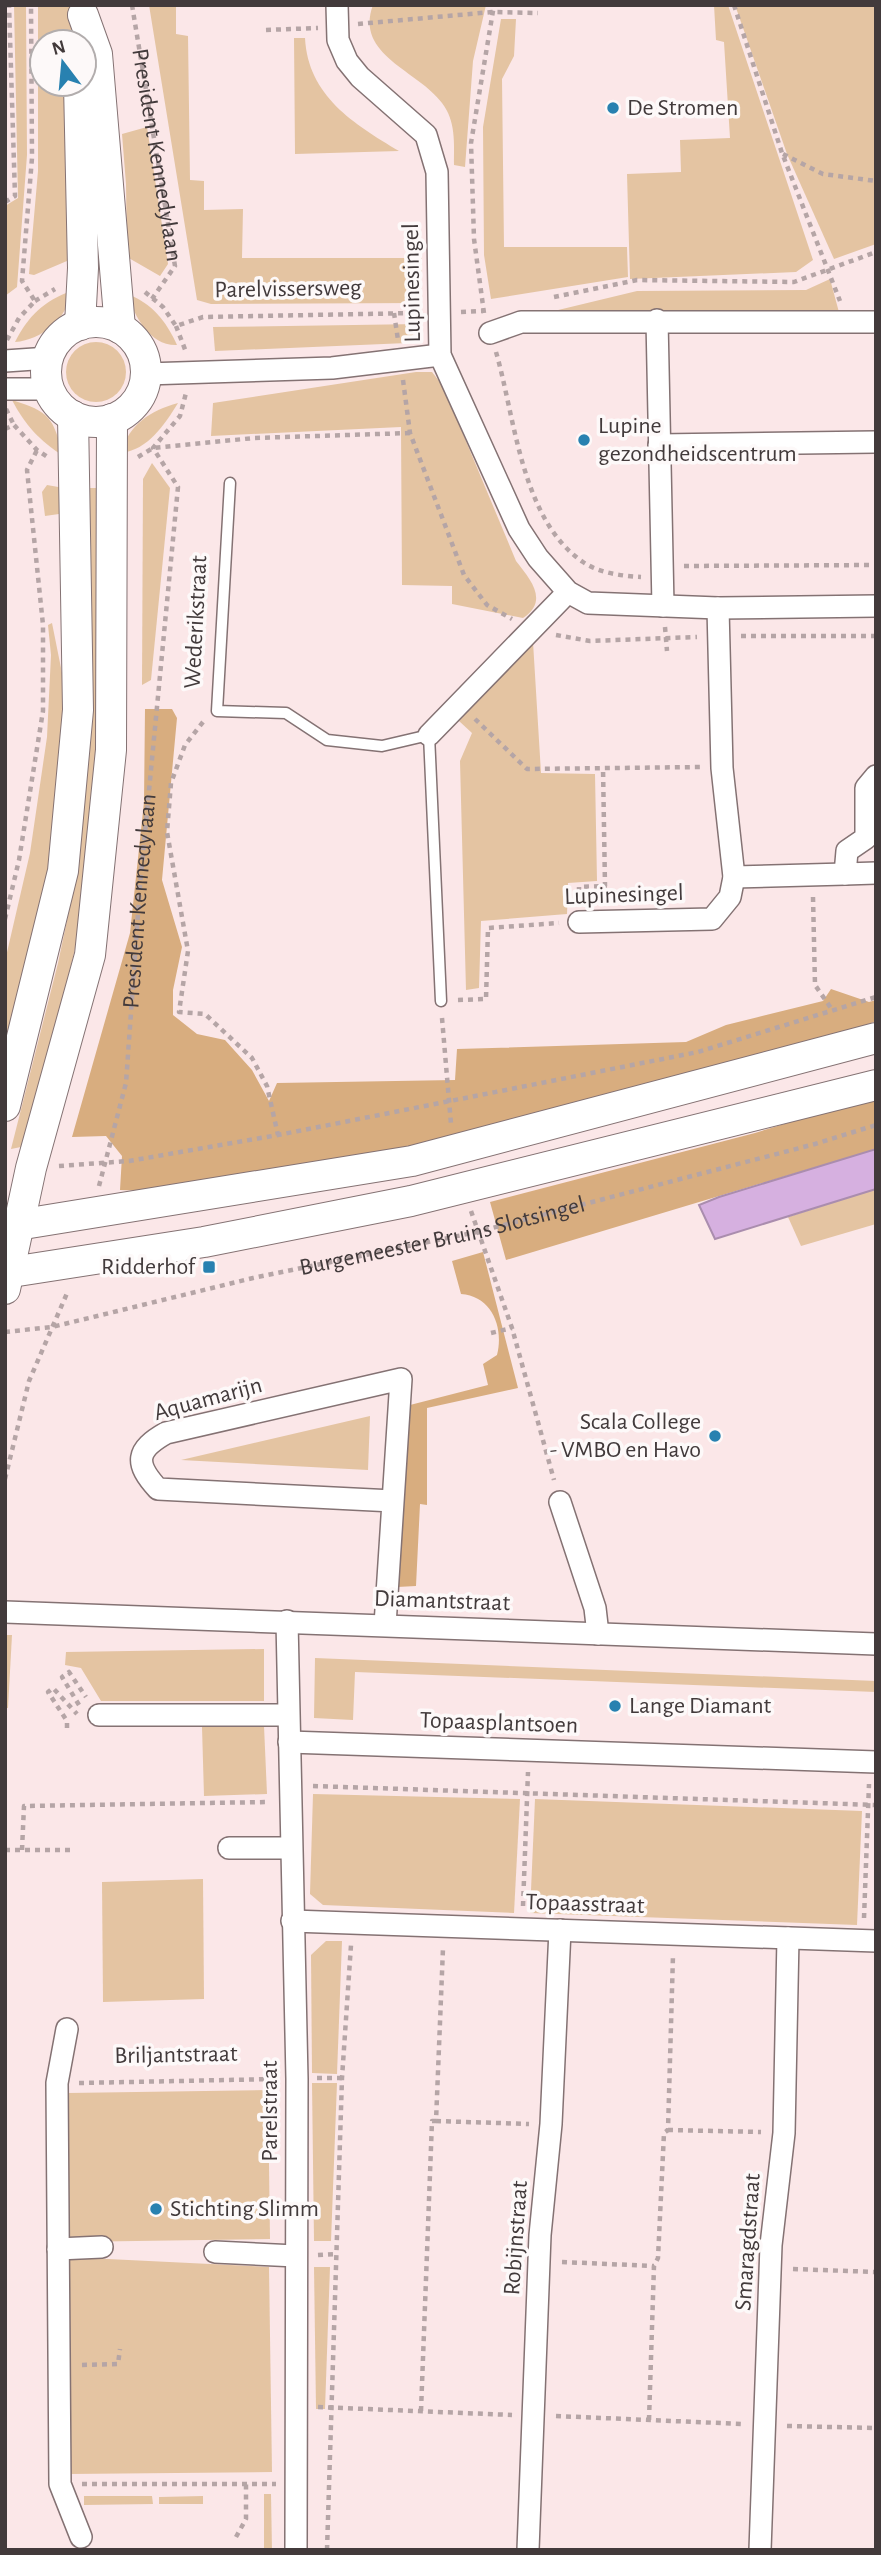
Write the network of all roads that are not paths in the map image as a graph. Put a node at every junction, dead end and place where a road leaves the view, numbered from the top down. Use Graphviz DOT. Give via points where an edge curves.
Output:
graph roads {
  1 [pos="337,5"];
  2 [pos="82,21"];
  3 [pos="79,98"];
  4 [pos="657,320"];
  5 [pos="876,322"];
  6 [pos="80,325"];
  7 [pos="120,328"];
  8 [pos="490,333"];
  9 [pos="440,355"];
  10 [pos="48,358"];
  11 [pos="5,361"];
  12 [pos="146,374"];
  13 [pos="49,388"];
  14 [pos="5,389"];
  15 [pos="73,416"];
  16 [pos="112,419"];
  17 [pos="875,442"];
  18 [pos="659,445"];
  19 [pos="230,483"];
  20 [pos="568,592"];
  21 [pos="663,606"];
  22 [pos="876,606"];
  23 [pos="718,608"];
  24 [pos="429,735"];
  25 [pos="876,776"];
  26 [pos="876,873"];
  27 [pos="845,874"];
  28 [pos="734,877"];
  29 [pos="579,922"];
  30 [pos="441,1001"];
  31 [pos="876,1038"];
  32 [pos="876,1085"];
  33 [pos="5,1106"];
  34 [pos="12,1226"];
  35 [pos="6,1278"];
  36 [pos="393,1502"];
  37 [pos="560,1502"];
  38 [pos="5,1612"];
  39 [pos="287,1621"];
  40 [pos="386,1625"];
  41 [pos="597,1634"];
  42 [pos="876,1644"];
  43 [pos="99,1715"];
  44 [pos="288,1715"];
  45 [pos="289,1742"];
  46 [pos="873,1762"];
  47 [pos="229,1848"];
  48 [pos="290,1848"];
  49 [pos="292,1921"];
  50 [pos="560,1930"];
  51 [pos="788,1938"];
  52 [pos="870,1940"];
  53 [pos="67,2029"];
  54 [pos="102,2247"];
  55 [pos="58,2249"];
  56 [pos="215,2252"];
  57 [pos="296,2256"];
  58 [pos="81,2537"];
  59 [pos="296,2549"];
  60 [pos="312,2550"];
  61 [pos="528,2550"];
  62 [pos="760,2550"];
  1 -- 9 [label="street, Lupinesingel" via="338,40 360,77 426,135 437,172"];
  2 -- 7 [label="street, President Kennedylaan" via="97,54"];
  3 -- 6 [label="street"];
  4 -- 5 [label="street"];
  4 -- 8 [label="street" via="521,321"];
  4 -- 18 [label="street"];
  6 -- 7 [label="street" via="100,322"];
  6 -- 10 [label="street" via="57,341"];
  7 -- 12 [label="street" via="140,348"];
  9 -- 12 [label="street" via="332,368"];
  9 -- 20 [label="street, Lupinesingel" via="519,529"];
  10 -- 11 [label="street"];
  10 -- 13 [label="street"];
  12 -- 16 [label="street" via="136,402"];
  13 -- 14 [label="street"];
  13 -- 15 [label="street" via="56,402"];
  15 -- 16 [label="street" via="92,422"];
  15 -- 33 [label="street" via="78,710 63,871"];
  16 -- 34 [label="street, President Kennedylaan" via="111,750 90,955"];
  17 -- 18 [label="street"];
  18 -- 21 [label="street"];
  19 -- 24 [label="lane, Wederikstraat" via="217,711 286,713 327,740 382,746"];
  20 -- 21 [label="street, Lupinesingel" via="588,603"];
  20 -- 24 [label="street"];
  21 -- 23 [label="street, Lupinesingel"];
  22 -- 23 [label="street, Lupinesingel"];
  23 -- 28 [label="street, Lupinesingel" via="722,768"];
  24 -- 30 [label="lane"];
  25 -- 27 [label="street" via="866,788 866,838 847,850"];
  26 -- 27 [label="street"];
  27 -- 28 [label="street"];
  28 -- 29 [label="street, Lupinesingel" via="730,897 712,919"];
  31 -- 34 [label="street" via="412,1161"];
  32 -- 35 [label="street, Burgemeester Bruins Slotsingel" via="411,1201"];
  34 -- 35 [label="street, President Kennedylaan"];
  36 -- 36 [label="street, Aquamarijn" via="158,1489 145,1475 141,1457 147,1444 166,1433 401,1379"];
  36 -- 40 [label="street, Aquamarijn"];
  37 -- 41 [label="street" via="595,1608"];
  38 -- 39 [label="street, Diamantstraat"];
  39 -- 40 [label="street, Diamantstraat"];
  39 -- 44 [label="street, Parelstraat"];
  40 -- 41 [label="street, Diamantstraat"];
  41 -- 42 [label="street, Diamantstraat"];
  43 -- 44 [label="street"];
  44 -- 45 [label="street, Parelstraat"];
  45 -- 46 [label="street, Topaasplantsoen"];
  45 -- 48 [label="street, Parelstraat" via="297,1793"];
  47 -- 48 [label="street"];
  48 -- 49 [label="street, Parelstraat"];
  49 -- 50 [label="street, Topaasstraat"];
  49 -- 57 [label="street, Parelstraat"];
  50 -- 51 [label="street, Topaasstraat"];
  50 -- 61 [label="street, Robijnstraat"];
  51 -- 52 [label="street, Topaasstraat"];
  51 -- 62 [label="street, Smaragdstraat" via="784,2133 771,2269"];
  53 -- 55 [label="street" via="57,2083"];
  54 -- 55 [label="street"];
  55 -- 58 [label="street" via="60,2484"];
  56 -- 57 [label="street"];
  57 -- 59 [label="street, Parelstraat"];
  59 -- 60 [label="street"];
}
